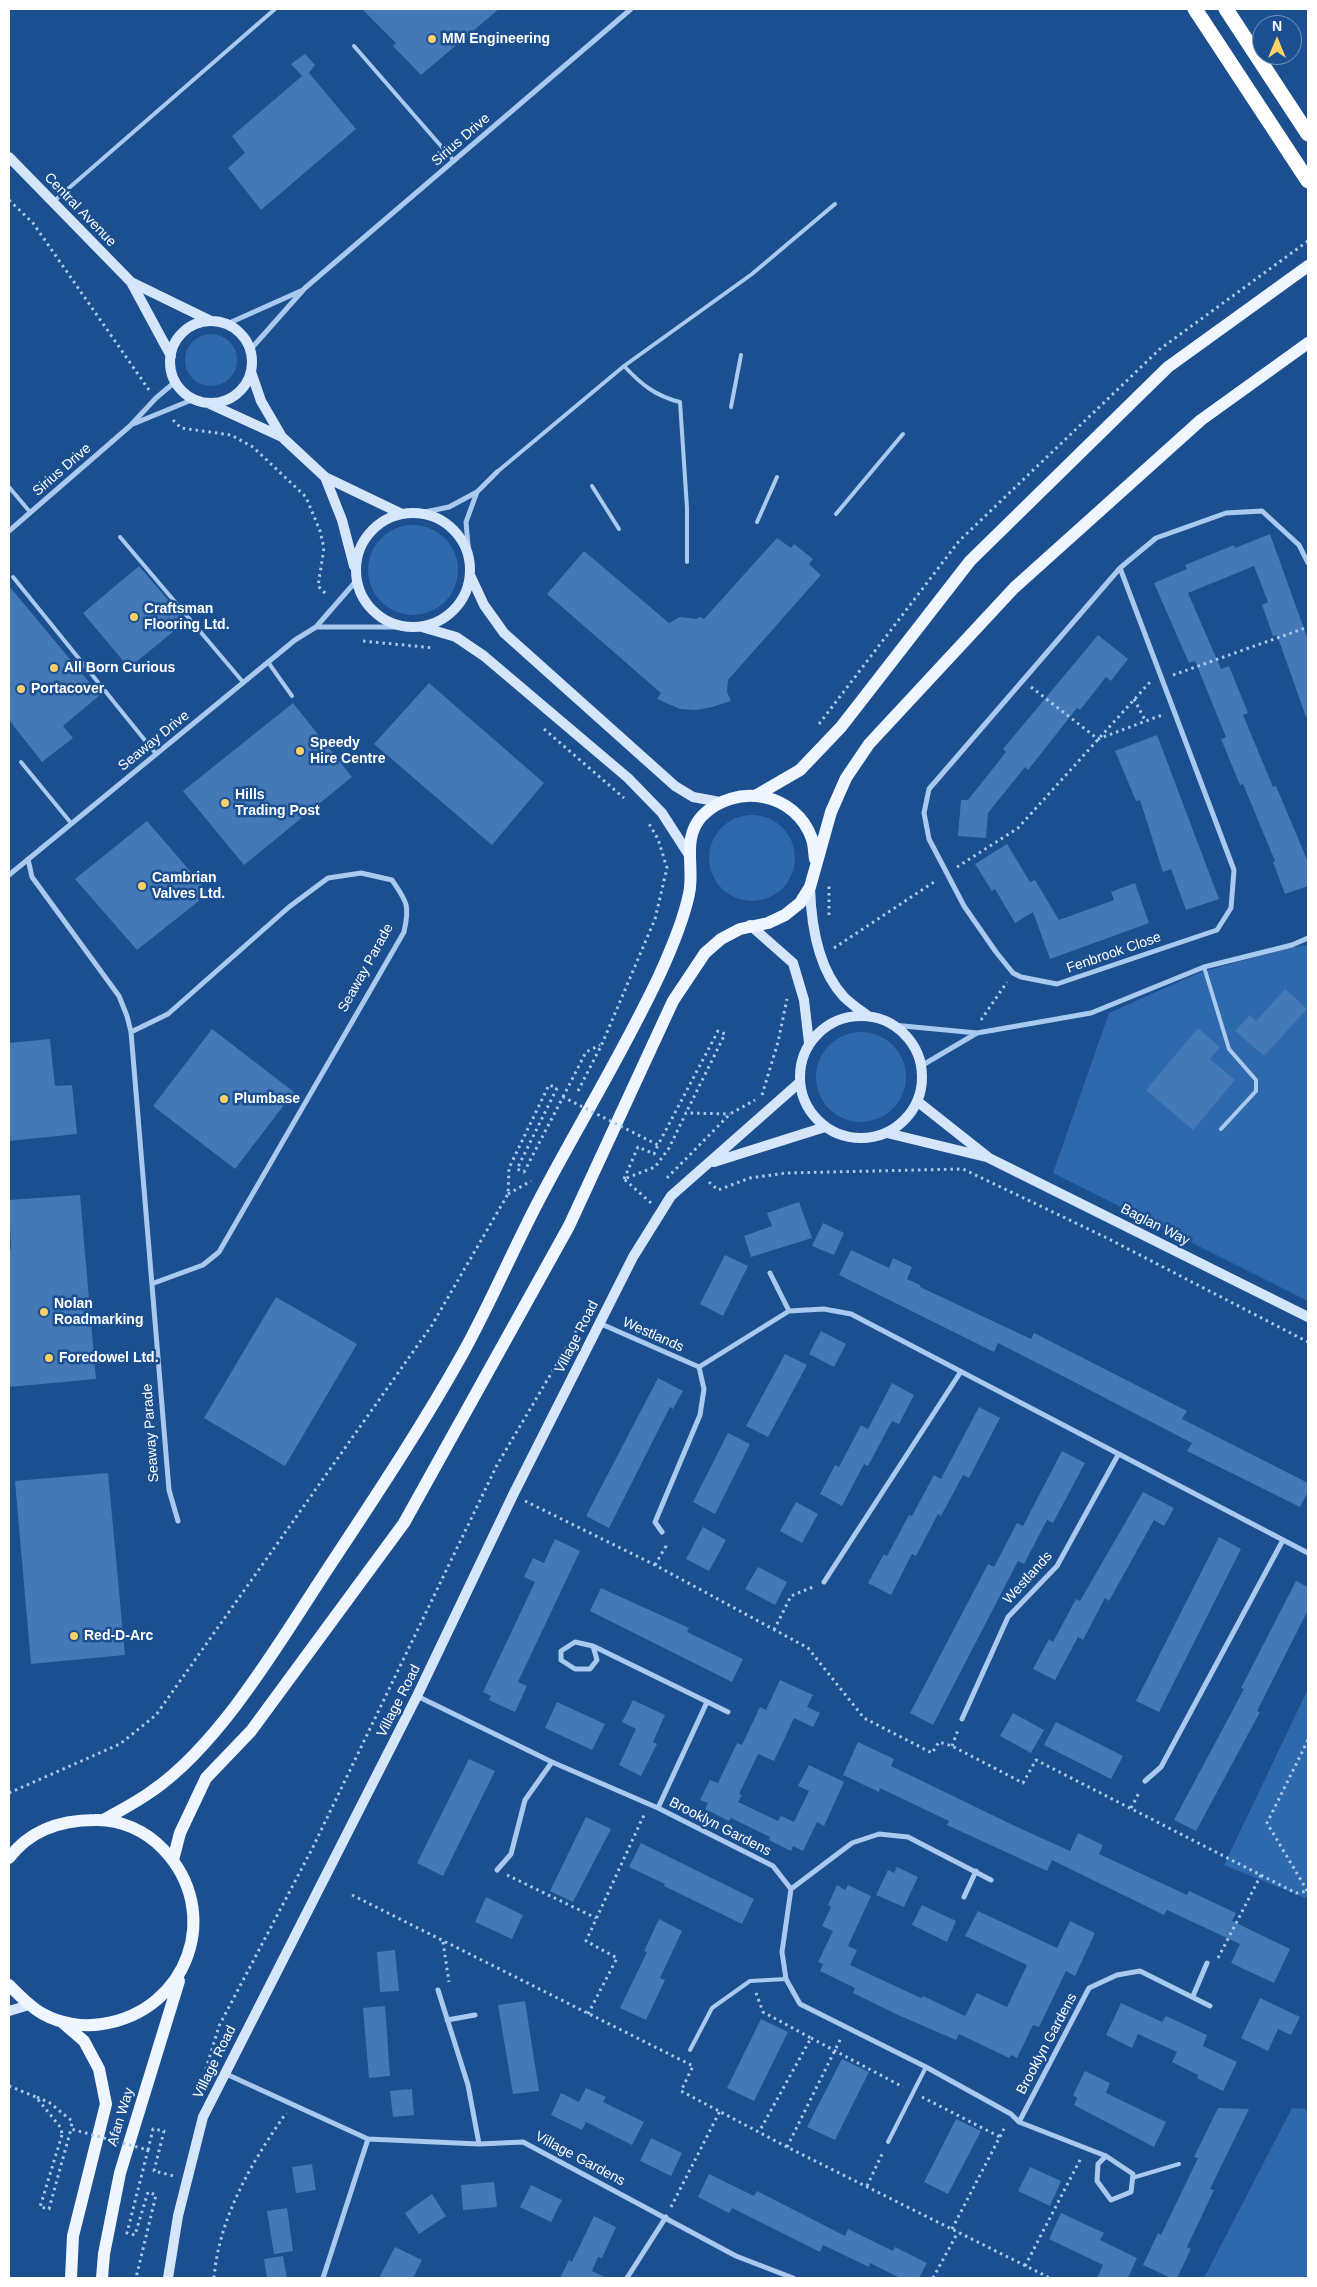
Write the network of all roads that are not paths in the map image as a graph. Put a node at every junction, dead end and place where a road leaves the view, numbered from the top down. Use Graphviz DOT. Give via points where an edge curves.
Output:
graph roads {
  1 [pos="275,9"];
  2 [pos="631,9"];
  3 [pos="1194,9"];
  4 [pos="1226,9"];
  5 [pos="354,46"];
  6 [pos="1308,134"];
  7 [pos="9,157"];
  8 [pos="454,161"];
  9 [pos="1308,181"];
  10 [pos="52,202"];
  11 [pos="836,204"];
  12 [pos="1308,266"];
  13 [pos="131,282"];
  14 [pos="305,288"];
  15 [pos="211,321"];
  16 [pos="226,324"];
  17 [pos="1308,343"];
  18 [pos="250,350"];
  19 [pos="742,355"];
  20 [pos="171,356"];
  21 [pos="624,366"];
  22 [pos="251,372"];
  23 [pos="175,382"];
  24 [pos="194,399"];
  25 [pos="208,403"];
  26 [pos="731,407"];
  27 [pos="130,426"];
  28 [pos="903,434"];
  29 [pos="282,437"];
  30 [pos="497,472"];
  31 [pos="325,477"];
  32 [pos="777,477"];
  33 [pos="592,486"];
  34 [pos="9,487"];
  35 [pos="477,492"];
  36 [pos="30,512"];
  37 [pos="420,513"];
  38 [pos="402,514"];
  39 [pos="836,514"];
  40 [pos="757,522"];
  41 [pos="619,529"];
  42 [pos="9,531"];
  43 [pos="120,537"];
  44 [pos="469,556"];
  45 [pos="688,562"];
  46 [pos="1308,563"];
  47 [pos="1120,568"];
  48 [pos="13,577"];
  49 [pos="356,577"];
  50 [pos="471,577"];
  51 [pos="316,627"];
  52 [pos="403,627"];
  53 [pos="422,627"];
  54 [pos="268,662"];
  55 [pos="243,682"];
  56 [pos="292,696"];
  57 [pos="156,754"];
  58 [pos="21,762"];
  59 [pos="757,795"];
  60 [pos="720,802"];
  61 [pos="71,823"];
  62 [pos="689,855"];
  63 [pos="28,859"];
  64 [pos="816,864"];
  65 [pos="9,875"];
  66 [pos="810,887"];
  67 [pos="750,925"];
  68 [pos="1308,938"];
  69 [pos="1204,967"];
  70 [pos="868,1016"];
  71 [pos="893,1025"];
  72 [pos="131,1032"];
  73 [pos="977,1033"];
  74 [pos="809,1043"];
  75 [pos="921,1066"];
  76 [pos="800,1083"];
  77 [pos="917,1101"];
  78 [pos="825,1127"];
  79 [pos="1222,1129"];
  80 [pos="886,1133"];
  81 [pos="989,1158"];
  82 [pos="710,1163"];
  83 [pos="770,1273"];
  84 [pos="154,1283"];
  85 [pos="789,1310"];
  86 [pos="1308,1317"];
  87 [pos="599,1323"];
  88 [pos="698,1367"];
  89 [pos="960,1373"];
  90 [pos="1118,1455"];
  91 [pos="178,1521"];
  92 [pos="662,1532"];
  93 [pos="1284,1540"];
  94 [pos="1308,1553"];
  95 [pos="824,1582"];
  96 [pos="594,1646"];
  97 [pos="417,1696"];
  98 [pos="706,1702"];
  99 [pos="728,1712"];
  100 [pos="962,1719"];
  101 [pos="552,1762"];
  102 [pos="1145,1781"];
  103 [pos="658,1808"];
  104 [pos="105,1819"];
  105 [pos="9,1858"];
  106 [pos="173,1860"];
  107 [pos="497,1870"];
  108 [pos="976,1871"];
  109 [pos="991,1880"];
  110 [pos="791,1889"];
  111 [pos="964,1897"];
  112 [pos="1207,1963"];
  113 [pos="184,1967"];
  114 [pos="786,1979"];
  115 [pos="9,1985"];
  116 [pos="438,1990"];
  117 [pos="1193,1996"];
  118 [pos="29,2005"];
  119 [pos="1210,2006"];
  120 [pos="9,2011"];
  121 [pos="475,2015"];
  122 [pos="447,2020"];
  123 [pos="62,2022"];
  124 [pos="690,2050"];
  125 [pos="926,2067"];
  126 [pos="224,2073"];
  127 [pos="1019,2122"];
  128 [pos="368,2139"];
  129 [pos="888,2142"];
  130 [pos="479,2144"];
  131 [pos="1106,2156"];
  132 [pos="1179,2164"];
  133 [pos="1132,2178"];
  134 [pos="666,2217"];
  135 [pos="71,2278"];
  136 [pos="102,2278"];
  137 [pos="168,2278"];
  138 [pos="323,2278"];
  139 [pos="627,2278"];
  140 [pos="793,2278"];
  1 -- 10 [label="lane"];
  2 -- 8 [label="street, Sirius Drive"];
  3 -- 9 [label="highway"];
  4 -- 6 [label="highway"];
  5 -- 8 [label="lane"];
  7 -- 10 [label="street, Central Avenue"];
  8 -- 14 [label="street, Sirius Drive"];
  10 -- 13 [label="street, Central Avenue"];
  11 -- 21 [label="lane" via="752,274"];
  12 -- 59 [label="main road" via="1168,367 970,561 841,727 806,764"];
  13 -- 15 [label="street, Central Avenue"];
  13 -- 20 [label="street, Central Avenue"];
  14 -- 16 [label="street, Sirius Drive"];
  14 -- 18 [label="street, Sirius Drive"];
  15 -- 16 [label="street"];
  15 -- 20 [label="street" via="195,324 182,334 174,344"];
  16 -- 18 [label="street" via="245,339"];
  17 -- 64 [label="main road" via="1201,420 1008,595 868,744 838,795"];
  18 -- 22 [label="street"];
  19 -- 26 [label="lane"];
  20 -- 23 [label="street"];
  21 -- 30 [label="lane"];
  21 -- 45 [label="lane" via="649,390 680,402"];
  22 -- 25 [label="street" via="239,392 230,398"];
  22 -- 29 [label="street" via="261,401"];
  23 -- 24 [label="street"];
  23 -- 27 [label="street, Sirius Drive"];
  24 -- 25 [label="street"];
  24 -- 27 [label="street, Sirius Drive"];
  25 -- 29 [label="street"];
  27 -- 36 [label="street, Sirius Drive"];
  28 -- 39 [label="lane"];
  29 -- 31 [label="street"];
  30 -- 35 [label="street"];
  31 -- 38 [label="street"];
  31 -- 49 [label="street" via="342,520"];
  32 -- 40 [label="lane"];
  33 -- 41 [label="lane"];
  34 -- 36 [label="lane"];
  35 -- 37 [label="street" via="450,507"];
  35 -- 44 [label="street" via="466,522"];
  36 -- 42 [label="street, Sirius Drive"];
  37 -- 38 [label="street"];
  37 -- 44 [label="street" via="442,520 459,535"];
  38 -- 49 [label="street" via="383,521 368,536 358,554"];
  43 -- 55 [label="lane"];
  44 -- 50 [label="street"];
  46 -- 47 [label="street" via="1299,545 1262,511 1226,513 1156,538"];
  47 -- 47 [label="street, Fenbrook Close" via="1234,870 1231,908 1218,930 1057,984 1021,977 1013,973 964,906 929,839 924,813 929,789"];
  48 -- 57 [label="lane"];
  49 -- 51 [label="street, Seaway Drive"];
  49 -- 52 [label="street" via="365,601 381,618"];
  50 -- 53 [label="street" via="466,595 455,610 440,622"];
  50 -- 60 [label="street" via="484,605 504,633 675,786 693,797"];
  51 -- 52 [label="street"];
  51 -- 54 [label="street, Seaway Drive"];
  52 -- 53 [label="street"];
  53 -- 62 [label="street" via="456,637 484,656 628,778 662,813"];
  54 -- 55 [label="street, Seaway Drive"];
  54 -- 56 [label="lane"];
  55 -- 57 [label="street, Seaway Drive"];
  57 -- 61 [label="street, Seaway Drive"];
  58 -- 61 [label="lane"];
  59 -- 60 [label="main road" via="738,796"];
  59 -- 64 [label="main road" via="781,802 800,818 812,840"];
  60 -- 62 [label="main road" via="701,817 695,827"];
  61 -- 63 [label="street, Seaway Drive"];
  62 -- 104 [label="main road" via="690,888 684,916 658,977 536,1205 463,1353 371,1504 226,1718 189,1759 154,1790"];
  63 -- 65 [label="street, Seaway Drive"];
  63 -- 72 [label="street, Seaway Parade" via="32,878 119,996"];
  64 -- 66 [label="main road"];
  66 -- 67 [label="main road" via="800,903 785,915 768,923"];
  66 -- 70 [label="street" via="811,920 830,975 843,996"];
  67 -- 74 [label="street" via="793,963 804,1000"];
  67 -- 106 [label="main road" via="721,939 705,953 674,1001 569,1226 404,1523 251,1731 206,1778 180,1833"];
  68 -- 69 [label="street"];
  69 -- 73 [label="street" via="1091,1013"];
  69 -- 79 [label="lane" via="1229,1049 1256,1080 1256,1091"];
  70 -- 71 [label="street"];
  70 -- 74 [label="street" via="851,1016 835,1021 820,1030"];
  71 -- 73 [label="street"];
  71 -- 75 [label="street" via="916,1050"];
  72 -- 84 [label="street, Seaway Parade"];
  72 -- 84 [label="street, Seaway Parade" via="168,1014 289,907 328,878 361,873 392,880 404,897 409,911 404,932 219,1252 203,1265"];
  73 -- 75 [label="street"];
  74 -- 76 [label="street" via="801,1062"];
  75 -- 77 [label="street" via="922,1084"];
  76 -- 78 [label="street" via="803,1100"];
  76 -- 82 [label="street, Village Road"];
  77 -- 80 [label="street" via="910,1114"];
  77 -- 81 [label="street, Baglan Way"];
  78 -- 80 [label="street" via="855,1138"];
  78 -- 82 [label="street, Village Road"];
  80 -- 81 [label="street, Baglan Way"];
  81 -- 86 [label="street, Baglan Way"];
  82 -- 87 [label="street, Village Road" via="671,1196"];
  83 -- 85 [label="street"];
  84 -- 91 [label="street, Seaway Parade" via="169,1490"];
  85 -- 88 [label="street"];
  85 -- 89 [label="street" via="824,1309 850,1314"];
  87 -- 88 [label="street, Westlands"];
  87 -- 97 [label="street, Village Road"];
  88 -- 92 [label="street" via="704,1389 700,1415 655,1522"];
  89 -- 90 [label="street"];
  89 -- 95 [label="street"];
  90 -- 93 [label="street"];
  90 -- 100 [label="street, Westlands" via="1057,1566 1008,1618"];
  93 -- 94 [label="street"];
  93 -- 102 [label="street" via="1160,1768"];
  96 -- 96 [label="street" via="576,1642 561,1651 561,1660 576,1669 590,1669 597,1660"];
  96 -- 98 [label="street"];
  97 -- 101 [label="street, Brooklyn Gardens"];
  97 -- 126 [label="street, Village Road"];
  98 -- 99 [label="street"];
  98 -- 103 [label="street, Brooklyn Gardens"];
  101 -- 103 [label="street, Brooklyn Gardens"];
  101 -- 107 [label="street" via="525,1800 511,1854"];
  103 -- 110 [label="street, Brooklyn Gardens" via="773,1866"];
  104 -- 105 [label="main road" via="70,1820 37,1833"];
  104 -- 106 [label="main road" via="131,1827 154,1840"];
  106 -- 113 [label="main road" via="187,1884 194,1912 193,1940"];
  108 -- 109 [label="street"];
  108 -- 110 [label="street" via="908,1837 879,1834 852,1843"];
  108 -- 111 [label="street"];
  110 -- 114 [label="street" via="782,1952"];
  112 -- 117 [label="street"];
  113 -- 123 [label="main road" via="168,1991 146,2010 119,2021 90,2026"];
  113 -- 136 [label="main road, Afan Way" via="120,2173"];
  114 -- 124 [label="lane" via="752,1981 712,2008"];
  114 -- 125 [label="street" via="800,2004"];
  115 -- 118 [label="main road"];
  116 -- 122 [label="street"];
  117 -- 119 [label="street, Brooklyn Gardens"];
  117 -- 127 [label="street, Brooklyn Gardens" via="1140,1970 1117,1975 1089,1988"];
  118 -- 120 [label="street"];
  118 -- 123 [label="main road"];
  121 -- 122 [label="street"];
  122 -- 130 [label="street" via="468,2084"];
  123 -- 135 [label="main road, Afan Way" via="84,2041 100,2069 106,2104 73,2236"];
  125 -- 127 [label="street" via="1011,2114"];
  125 -- 129 [label="lane"];
  126 -- 128 [label="street, Village Gardens"];
  126 -- 137 [label="street, Village Road" via="203,2117 178,2216"];
  127 -- 131 [label="street"];
  128 -- 130 [label="street, Village Gardens"];
  128 -- 138 [label="street"];
  130 -- 134 [label="street, Village Gardens" via="523,2142"];
  131 -- 133 [label="street" via="1123,2166"];
  131 -- 133 [label="street" via="1098,2164 1096,2181 1111,2200 1131,2192"];
  132 -- 133 [label="lane"];
  134 -- 139 [label="street"];
  134 -- 140 [label="street, Village Gardens" via="736,2256"];
}
